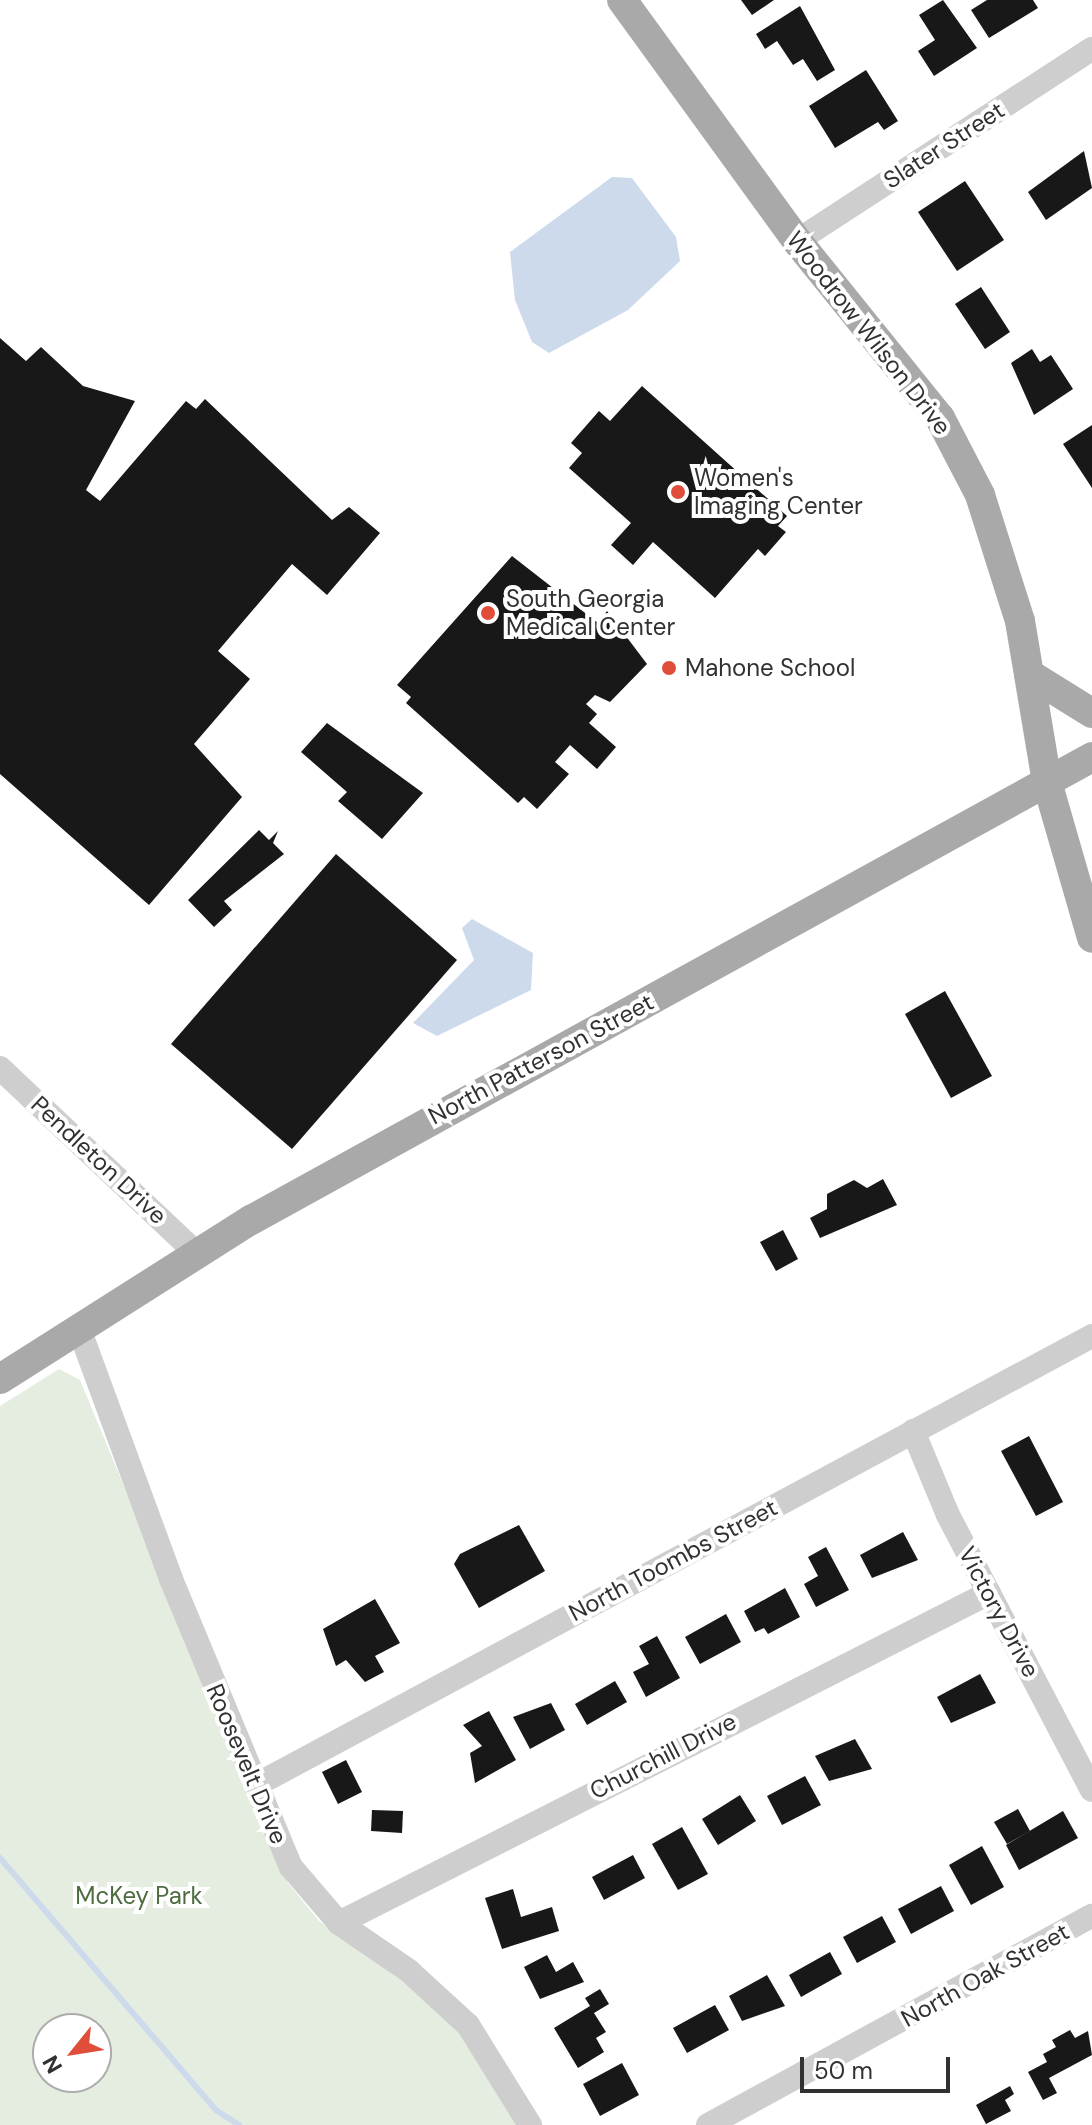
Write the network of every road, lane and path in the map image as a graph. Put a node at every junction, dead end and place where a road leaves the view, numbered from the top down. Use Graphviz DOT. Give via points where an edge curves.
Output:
graph roads {
  1 [pos="622,0"];
  2 [pos="1092,49"];
  3 [pos="797,241"];
  4 [pos="1029,674"];
  5 [pos="1092,713"];
  6 [pos="1092,757"];
  7 [pos="1047,782"];
  8 [pos="1092,938"];
  9 [pos="0,1068"];
  10 [pos="196,1253"];
  11 [pos="78,1326"];
  12 [pos="1092,1336"];
  13 [pos="0,1379"];
  14 [pos="913,1431"];
  15 [pos="989,1593"];
  16 [pos="256,1785"];
  17 [pos="1092,1790"];
  18 [pos="1092,1916"];
  19 [pos="339,1923"];
  20 [pos="530,2125"];
  21 [pos="708,2125"];
  1 -- 3 [label="main road, Woodrow Wilson Drive"];
  2 -- 3 [label="street, Slater Street"];
  3 -- 4 [label="main road, Woodrow Wilson Drive" via="940,418 980,495"];
  4 -- 5 [label="main road"];
  4 -- 7 [label="main road, Woodrow Wilson Drive"];
  6 -- 7 [label="main road, North Patterson Street"];
  7 -- 8 [label="main road, Woodrow Wilson Drive"];
  7 -- 10 [label="main road, North Patterson Street"];
  9 -- 10 [label="street, Pendleton Drive"];
  10 -- 11 [label="main road, North Patterson Street"];
  11 -- 13 [label="main road, North Patterson Street"];
  11 -- 16 [label="street, Roosevelt Drive"];
  12 -- 14 [label="street, North Toombs Street"];
  14 -- 15 [label="street, Victory Drive"];
  14 -- 16 [label="street, North Toombs Street"];
  15 -- 17 [label="street, Victory Drive"];
  15 -- 19 [label="street, Churchill Drive"];
  16 -- 19 [label="street, Roosevelt Drive" via="291,1867"];
  18 -- 21 [label="street, North Oak Street"];
  19 -- 20 [label="street, Roosevelt Drive" via="444,2000 497,2064"];
}
